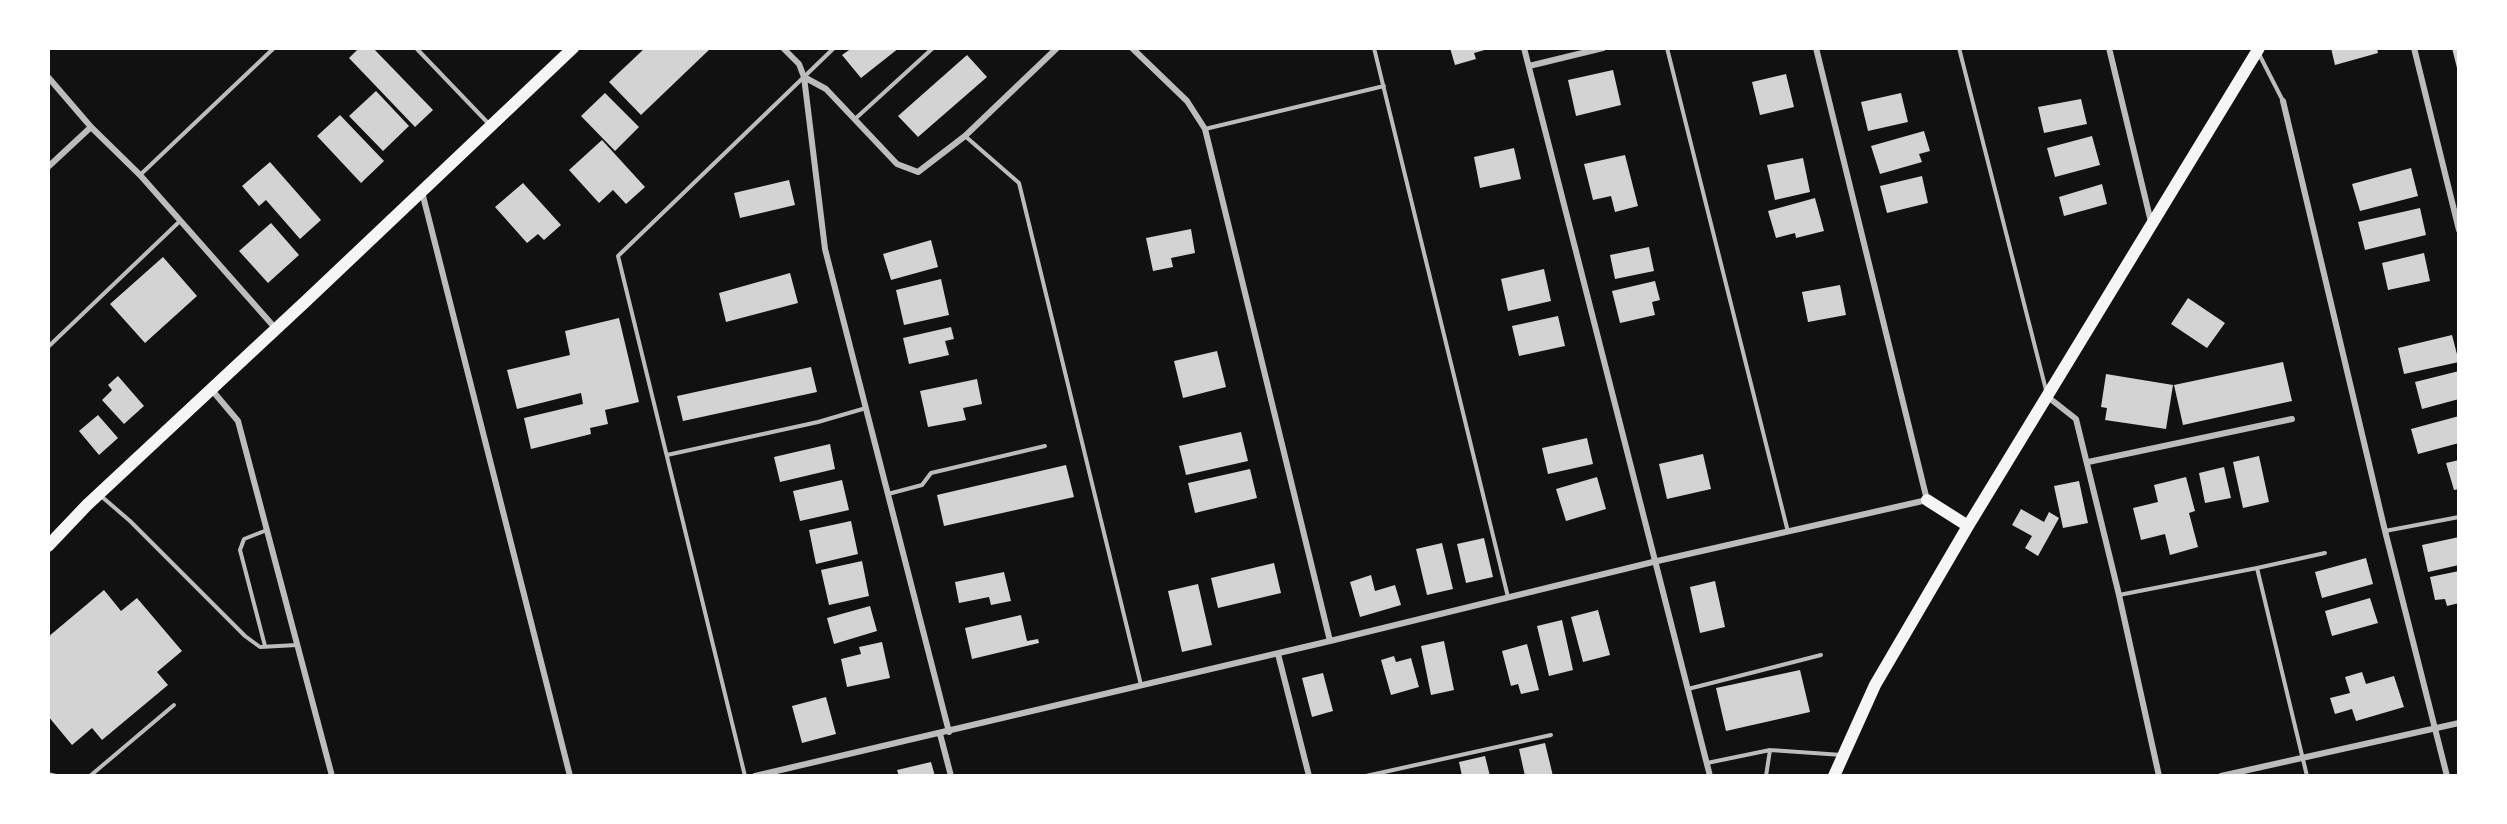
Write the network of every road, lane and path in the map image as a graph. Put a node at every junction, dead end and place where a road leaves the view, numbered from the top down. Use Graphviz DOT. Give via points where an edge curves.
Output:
graph roads {
  1 [pos="274,48"];
  2 [pos="416,48"];
  3 [pos="573,48"];
  4 [pos="783,48"];
  5 [pos="834,48"];
  6 [pos="933,48"];
  7 [pos="1057,48"];
  8 [pos="1132,48"];
  9 [pos="1374,48"];
  10 [pos="1524,48"];
  11 [pos="1604,48"];
  12 [pos="1667,48"];
  13 [pos="1816,48"];
  14 [pos="1959,48"];
  15 [pos="2109,48"];
  16 [pos="2414,48"];
  17 [pos="2259,49"];
  18 [pos="1529,66"];
  19 [pos="48,77"];
  20 [pos="804,78"];
  21 [pos="1384,86"];
  22 [pos="2283,101"];
  23 [pos="855,119"];
  24 [pos="491,126"];
  25 [pos="91,127"];
  26 [pos="1205,129"];
  27 [pos="965,136"];
  28 [pos="48,167"];
  29 [pos="140,175"];
  30 [pos="422,192"];
  31 [pos="180,221"];
  32 [pos="2152,225"];
  33 [pos="2459,230"];
  34 [pos="276,329"];
  35 [pos="48,347"];
  36 [pos="211,389"];
  37 [pos="2048,397"];
  38 [pos="866,408"];
  39 [pos="2292,419"];
  40 [pos="1045,447"];
  41 [pos="667,455"];
  42 [pos="2088,462"];
  43 [pos="98,494"];
  44 [pos="888,494"];
  45 [pos="1927,500"];
  46 [pos="2459,518"];
  47 [pos="1968,526"];
  48 [pos="267,530"];
  49 [pos="2385,531"];
  50 [pos="1788,532"];
  51 [pos="48,546"];
  52 [pos="2325,553"];
  53 [pos="1653,562"];
  54 [pos="2257,568"];
  55 [pos="2119,595"];
  56 [pos="1509,597"];
  57 [pos="1330,641"];
  58 [pos="297,645"];
  59 [pos="265,646"];
  60 [pos="1278,654"];
  61 [pos="1821,655"];
  62 [pos="1142,686"];
  63 [pos="1688,689"];
  64 [pos="174,705"];
  65 [pos="2459,723"];
  66 [pos="2435,729"];
  67 [pos="949,732"];
  68 [pos="940,734"];
  69 [pos="1551,735"];
  70 [pos="1770,750"];
  71 [pos="1843,755"];
  72 [pos="2303,757"];
  73 [pos="1706,763"];
  74 [pos="48,774"];
  75 [pos="56,776"];
  76 [pos="90,776"];
  77 [pos="332,776"];
  78 [pos="570,776"];
  79 [pos="745,776"];
  80 [pos="755,776"];
  81 [pos="951,776"];
  82 [pos="1309,776"];
  83 [pos="1366,776"];
  84 [pos="1710,776"];
  85 [pos="1766,776"];
  86 [pos="1834,776"];
  87 [pos="2159,776"];
  88 [pos="2221,776"];
  89 [pos="2307,776"];
  90 [pos="2447,776"];
  1 -- 29 [label="lane"];
  2 -- 24 [label="lane"];
  3 -- 24 [label="main road"];
  4 -- 20 [label="street" via="799,64"];
  5 -- 20 [label="lane"];
  6 -- 23 [label="lane"];
  7 -- 27 [label="street"];
  8 -- 26 [label="street" via="1187,101"];
  9 -- 21 [label="lane"];
  10 -- 18 [label="street"];
  11 -- 18 [label="street"];
  12 -- 50 [label="lane"];
  13 -- 45 [label="street"];
  14 -- 37 [label="lane"];
  15 -- 32 [label="street"];
  16 -- 33 [label="street"];
  17 -- 22 [label="lane"];
  17 -- 32 [label="main road"];
  18 -- 53 [label="street"];
  19 -- 25 [label="street"];
  20 -- 23 [label="street" via="826,89"];
  20 -- 38 [label="street" via="825,249"];
  20 -- 41 [label="lane" via="618,256"];
  21 -- 26 [label="lane"];
  21 -- 56 [label="lane"];
  22 -- 49 [label="street"];
  23 -- 27 [label="street" via="897,164 918,172"];
  24 -- 30 [label="main road"];
  25 -- 28 [label="street"];
  25 -- 29 [label="street"];
  26 -- 57 [label="street"];
  27 -- 62 [label="lane" via="1019,183"];
  29 -- 31 [label="street"];
  30 -- 34 [label="main road"];
  30 -- 78 [label="street"];
  31 -- 34 [label="street"];
  31 -- 35 [label="lane"];
  32 -- 37 [label="main road"];
  34 -- 36 [label="main road"];
  36 -- 43 [label="main road"];
  36 -- 48 [label="street" via="238,421"];
  37 -- 42 [label="street" via="2076,419"];
  37 -- 47 [label="main road"];
  38 -- 41 [label="lane"];
  38 -- 44 [label="street"];
  39 -- 42 [label="street"];
  40 -- 44 [label="lane" via="931,473 922,485"];
  41 -- 79 [label="lane"];
  42 -- 55 [label="street"];
  43 -- 51 [label="main road"];
  43 -- 59 [label="lane" via="245,636 260,647"];
  44 -- 67 [label="street"];
  45 -- 47 [label="main road"];
  45 -- 50 [label="street"];
  46 -- 49 [label="lane"];
  47 -- 71 [label="main road" via="1870,693"];
  48 -- 58 [label="street"];
  48 -- 59 [label="lane" via="244,539 240,550"];
  49 -- 66 [label="street"];
  50 -- 53 [label="street"];
  52 -- 54 [label="lane"];
  53 -- 56 [label="street"];
  53 -- 63 [label="street"];
  54 -- 55 [label="lane"];
  54 -- 72 [label="lane"];
  55 -- 87 [label="street"];
  56 -- 57 [label="street"];
  57 -- 60 [label="street"];
  58 -- 59 [label="lane"];
  58 -- 77 [label="street"];
  60 -- 62 [label="street"];
  60 -- 82 [label="street"];
  61 -- 63 [label="lane"];
  62 -- 67 [label="street"];
  63 -- 73 [label="street"];
  64 -- 76 [label="lane"];
  65 -- 66 [label="street"];
  66 -- 72 [label="street"];
  66 -- 90 [label="street"];
  67 -- 68 [label="street"];
  68 -- 80 [label="street"];
  68 -- 81 [label="street"];
  69 -- 83 [label="lane"];
  70 -- 71 [label="lane"];
  70 -- 73 [label="lane"];
  70 -- 85 [label="lane"];
  71 -- 86 [label="main road"];
  72 -- 88 [label="street"];
  72 -- 89 [label="lane"];
  73 -- 84 [label="street"];
  74 -- 75 [label="lane"];
}
